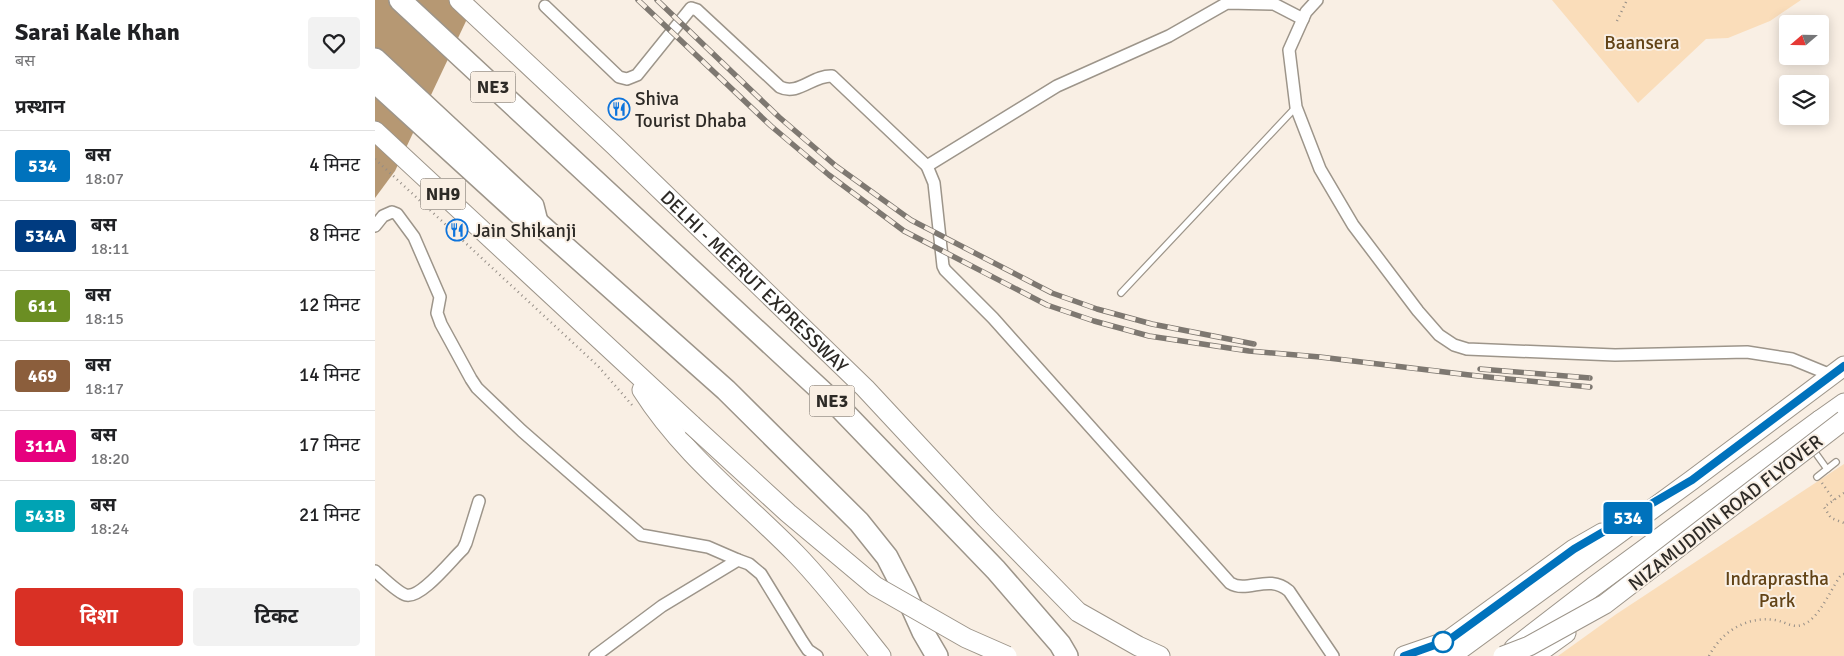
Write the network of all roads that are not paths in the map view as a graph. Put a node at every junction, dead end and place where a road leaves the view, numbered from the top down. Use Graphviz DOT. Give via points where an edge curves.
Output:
graph roads {
  1 [pos="400,0"];
  2 [pos="459,0"];
  3 [pos="1317,0"];
  4 [pos="1226,2"];
  5 [pos="545,6"];
  6 [pos="1303,19"];
  7 [pos="375,59"];
  8 [pos="375,82"];
  9 [pos="1296,107"];
  10 [pos="375,131"];
  11 [pos="927,166"];
  12 [pos="531,215"];
  13 [pos="375,226"];
  14 [pos="1121,293"];
  15 [pos="625,363"];
  16 [pos="1838,371"];
  17 [pos="1844,403"];
  18 [pos="1844,420"];
  19 [pos="1802,434"];
  20 [pos="1836,462"];
  21 [pos="1827,469"];
  22 [pos="1817,476"];
  23 [pos="1692,480"];
  24 [pos="479,502"];
  25 [pos="738,560"];
  26 [pos="375,571"];
  27 [pos="1605,604"];
  28 [pos="1450,648"];
  29 [pos="595,656"];
  30 [pos="817,656"];
  31 [pos="881,656"];
  32 [pos="937,656"];
  33 [pos="1007,656"];
  34 [pos="1067,656"];
  35 [pos="1160,656"];
  36 [pos="1333,656"];
  37 [pos="1404,656"];
  38 [pos="1427,656"];
  39 [pos="1504,656"];
  40 [pos="1534,656"];
  1 -- 34 [label="highway, DELHI - MEERUT EXPRESSWAY / NE3" via="847,415 996,570"];
  2 -- 35 [label="main road, DELHI - MEERUT EXPRESSWAY" via="865,388 1078,612"];
  3 -- 6 [label="street"];
  4 -- 6 [label="street" via="1274,4"];
  4 -- 11 [label="street" via="1169,36 1050,90"];
  5 -- 11 [label="street" via="619,77 627,79 637,75 689,8 694,8 780,88 792,90 832,76"];
  6 -- 9 [label="street" via="1289,50"];
  7 -- 12 [label="highway"];
  8 -- 12 [label="highway"];
  9 -- 14 [label="lane"];
  9 -- 16 [label="street" via="1320,169 1353,225 1418,311 1439,335 1454,345 1467,349 1615,355 1747,352"];
  10 -- 15 [label="main road, NH9"];
  11 -- 36 [label="street" via="934,183 945,270 993,318 1230,583 1237,586 1274,582 1283,585"];
  12 -- 32 [label="highway" via="726,390 859,522 887,557"];
  13 -- 25 [label="street" via="383,216 392,212 410,229 440,297 437,313 441,324 477,388 522,431 641,536 708,546"];
  15 -- 31 [label="main road" via="675,436 825,586"];
  15 -- 33 [label="main road, bridge" via="789,513 875,586 966,638"];
  16 -- 23 [label="main road"];
  17 -- 19 [label="main road"];
  18 -- 27 [label="main road, NIZAMUDDIN ROAD FLYOVER, bridge"];
  19 -- 21 [label="lane"];
  19 -- 39 [label="main road"];
  20 -- 21 [label="lane"];
  21 -- 22 [label="lane"];
  23 -- 28 [label="main road" via="1576,565"];
  23 -- 28 [label="main road" via="1574,549"];
  24 -- 26 [label="street" via="463,549 422,590 404,595"];
  25 -- 29 [label="street" via="662,606"];
  25 -- 30 [label="street" via="761,574 801,641"];
  27 -- 39 [label="main road, bridge" via="1529,646"];
  27 -- 40 [label="main road, bridge"];
  28 -- 37 [label="main road"];
  28 -- 38 [label="main road"];
}
